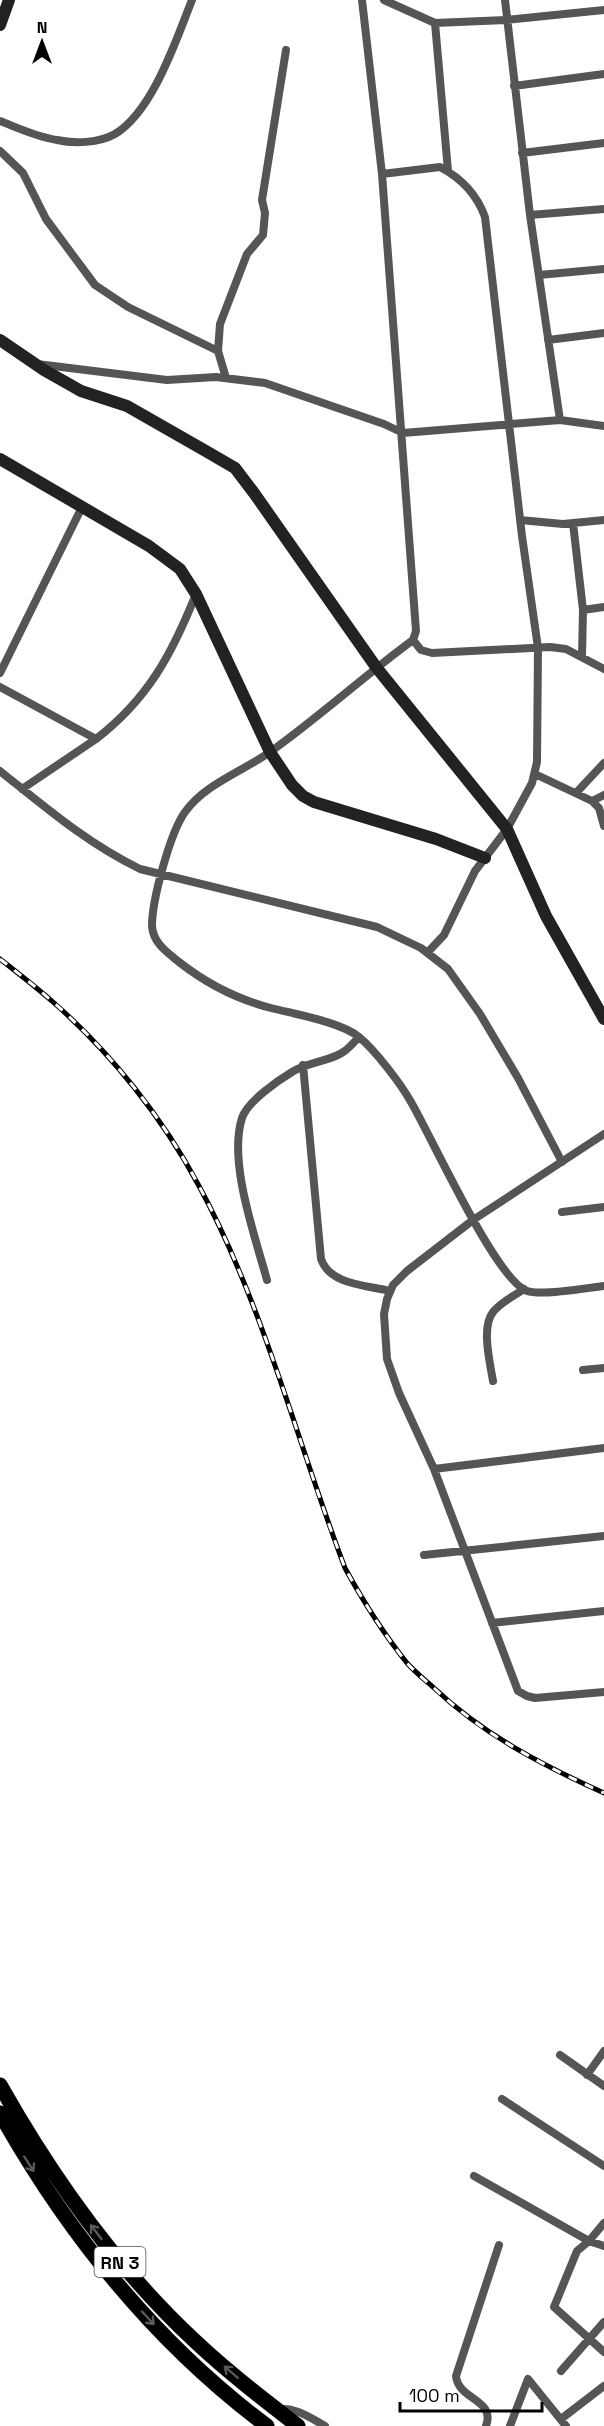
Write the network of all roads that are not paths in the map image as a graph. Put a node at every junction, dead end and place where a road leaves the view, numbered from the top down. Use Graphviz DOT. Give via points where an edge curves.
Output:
graph roads {
  1 [pos="9,0"];
  2 [pos="192,0"];
  3 [pos="362,0"];
  4 [pos="384,0"];
  5 [pos="505,0"];
  6 [pos="604,10"];
  7 [pos="506,20"];
  8 [pos="435,23"];
  9 [pos="0,25"];
  10 [pos="286,50"];
  11 [pos="604,74"];
  12 [pos="514,86"];
  13 [pos="0,121"];
  14 [pos="604,143"];
  15 [pos="0,152"];
  16 [pos="522,153"];
  17 [pos="448,171"];
  18 [pos="382,174"];
  19 [pos="604,209"];
  20 [pos="530,215"];
  21 [pos="604,269"];
  22 [pos="538,276"];
  23 [pos="604,333"];
  24 [pos="0,340"];
  25 [pos="548,340"];
  26 [pos="218,351"];
  27 [pos="33,363"];
  28 [pos="226,378"];
  29 [pos="560,420"];
  30 [pos="508,424"];
  31 [pos="604,426"];
  32 [pos="403,433"];
  33 [pos="0,459"];
  34 [pos="82,507"];
  35 [pos="520,520"];
  36 [pos="604,520"];
  37 [pos="573,523"];
  38 [pos="196,594"];
  39 [pos="604,607"];
  40 [pos="583,610"];
  41 [pos="413,640"];
  42 [pos="538,648"];
  43 [pos="582,656"];
  44 [pos="376,667"];
  45 [pos="604,669"];
  46 [pos="0,673"];
  47 [pos="0,687"];
  48 [pos="96,740"];
  49 [pos="270,752"];
  50 [pos="604,763"];
  51 [pos="0,771"];
  52 [pos="535,774"];
  53 [pos="22,789"];
  54 [pos="576,793"];
  55 [pos="604,795"];
  56 [pos="592,801"];
  57 [pos="604,826"];
  58 [pos="507,829"];
  59 [pos="485,858"];
  60 [pos="162,876"];
  61 [pos="428,952"];
  62 [pos="604,1019"];
  63 [pos="359,1037"];
  64 [pos="303,1065"];
  65 [pos="604,1134"];
  66 [pos="562,1162"];
  67 [pos="604,1207"];
  68 [pos="562,1212"];
  69 [pos="473,1220"];
  70 [pos="267,1280"];
  71 [pos="604,1286"];
  72 [pos="524,1289"];
  73 [pos="390,1291"];
  74 [pos="604,1368"];
  75 [pos="583,1370"];
  76 [pos="493,1381"];
  77 [pos="604,1448"];
  78 [pos="434,1469"];
  79 [pos="604,1536"];
  80 [pos="464,1550"];
  81 [pos="424,1555"];
  82 [pos="604,1611"];
  83 [pos="492,1623"];
  84 [pos="604,1692"];
  85 [pos="604,2051"];
  86 [pos="560,2055"];
  87 [pos="587,2075"];
  88 [pos="0,2085"];
  89 [pos="604,2086"];
  90 [pos="501,2099"];
  91 [pos="0,2113"];
  92 [pos="604,2166"];
  93 [pos="474,2176"];
  94 [pos="604,2223"];
  95 [pos="589,2241"];
  96 [pos="499,2245"];
  97 [pos="604,2246"];
  98 [pos="604,2322"];
  99 [pos="588,2338"];
  100 [pos="604,2352"];
  101 [pos="561,2371"];
  102 [pos="604,2386"];
  103 [pos="276,2409"];
  104 [pos="564,2423"];
  105 [pos="267,2426"];
  106 [pos="298,2426"];
  107 [pos="326,2426"];
  108 [pos="486,2426"];
  109 [pos="510,2426"];
  1 -- 9 [label="street"];
  2 -- 13 [label="street" via="156,86 143,106 115,134 90,141 58,141"];
  3 -- 18 [label="street"];
  4 -- 8 [label="street"];
  5 -- 7 [label="street"];
  6 -- 7 [label="street"];
  7 -- 8 [label="street"];
  7 -- 12 [label="street"];
  8 -- 17 [label="street"];
  10 -- 26 [label="street" via="262,200 263,235 240,270 220,324"];
  11 -- 12 [label="street"];
  12 -- 16 [label="street"];
  14 -- 16 [label="street"];
  15 -- 26 [label="street" via="23,173 46,219 95,285 128,307"];
  16 -- 20 [label="street"];
  17 -- 18 [label="street" via="440,167"];
  17 -- 30 [label="street" via="472,191 485,217"];
  18 -- 32 [label="street"];
  19 -- 20 [label="street"];
  20 -- 22 [label="street"];
  21 -- 22 [label="street"];
  22 -- 25 [label="street"];
  23 -- 25 [label="street"];
  24 -- 27 [label="street"];
  25 -- 29 [label="street"];
  26 -- 28 [label="street"];
  27 -- 28 [label="street" via="167,380"];
  27 -- 44 [label="street" via="81,391 127,406 234,468"];
  28 -- 32 [label="street" via="265,383"];
  29 -- 30 [label="street"];
  29 -- 31 [label="street"];
  30 -- 32 [label="street"];
  30 -- 35 [label="street"];
  32 -- 41 [label="street" via="416,605"];
  33 -- 34 [label="street"];
  34 -- 38 [label="street" via="165,557 180,569"];
  34 -- 46 [label="street"];
  35 -- 37 [label="street"];
  35 -- 42 [label="street"];
  36 -- 37 [label="street"];
  37 -- 40 [label="street"];
  38 -- 48 [label="street" via="162,666 131,710"];
  38 -- 49 [label="street"];
  39 -- 40 [label="street"];
  40 -- 43 [label="street"];
  41 -- 42 [label="street" via="421,650 432,653"];
  41 -- 44 [label="street"];
  42 -- 43 [label="street" via="566,649"];
  42 -- 52 [label="street"];
  43 -- 45 [label="street"];
  44 -- 49 [label="street"];
  44 -- 58 [label="street"];
  47 -- 48 [label="street"];
  48 -- 53 [label="street"];
  49 -- 59 [label="street" via="292,785 314,802 436,838"];
  49 -- 60 [label="street" via="203,794 187,809 176,826"];
  50 -- 54 [label="street"];
  51 -- 53 [label="street"];
  52 -- 54 [label="street"];
  52 -- 58 [label="street"];
  53 -- 60 [label="street" via="115,857"];
  54 -- 56 [label="street"];
  55 -- 56 [label="street"];
  56 -- 57 [label="street" via="599,808"];
  58 -- 59 [label="street"];
  58 -- 62 [label="street" via="546,916"];
  59 -- 61 [label="street" via="444,935"];
  60 -- 61 [label="street" via="377,927"];
  60 -- 63 [label="street" via="152,926 164,950 225,992"];
  61 -- 66 [label="street" via="448,969 480,1014"];
  63 -- 64 [label="street" via="346,1051"];
  63 -- 69 [label="street" via="410,1100"];
  64 -- 70 [label="street" via="250,1105 242,1118 240,1182"];
  64 -- 73 [label="street" via="324,1268 340,1280"];
  65 -- 66 [label="street"];
  66 -- 69 [label="street"];
  67 -- 68 [label="street"];
  69 -- 72 [label="street" via="509,1277"];
  69 -- 73 [label="street" via="407,1271"];
  71 -- 72 [label="street" via="536,1293"];
  72 -- 76 [label="street" via="492,1313 488,1324"];
  73 -- 78 [label="street" via="384,1314 387,1359"];
  74 -- 75 [label="street"];
  77 -- 78 [label="street"];
  78 -- 80 [label="street"];
  79 -- 80 [label="street"];
  80 -- 81 [label="street"];
  80 -- 83 [label="street"];
  82 -- 83 [label="street"];
  83 -- 84 [label="street" via="518,1691 535,1698"];
  85 -- 87 [label="street"];
  86 -- 87 [label="street"];
  87 -- 89 [label="street"];
  103 -- 88 [label="highway, RN 3, one-way" via="196,2342 127,2270 32,2141"];
  90 -- 92 [label="street"];
  91 -- 105 [label="highway, RN 3, one-way" via="40,2180 129,2298 214,2384"];
  93 -- 95 [label="street"];
  94 -- 95 [label="street"];
  95 -- 97 [label="street"];
  95 -- 99 [label="street" via="577,2251 554,2307"];
  96 -- 108 [label="street" via="456,2376 459,2388 486,2409"];
  98 -- 99 [label="street"];
  99 -- 100 [label="street"];
  99 -- 101 [label="street"];
  102 -- 104 [label="street"];
  103 -- 106 [label="highway, RN 3"];
  103 -- 107 [label="street" via="297,2410"];
  104 -- 109 [label="street" via="528,2379"];
}
